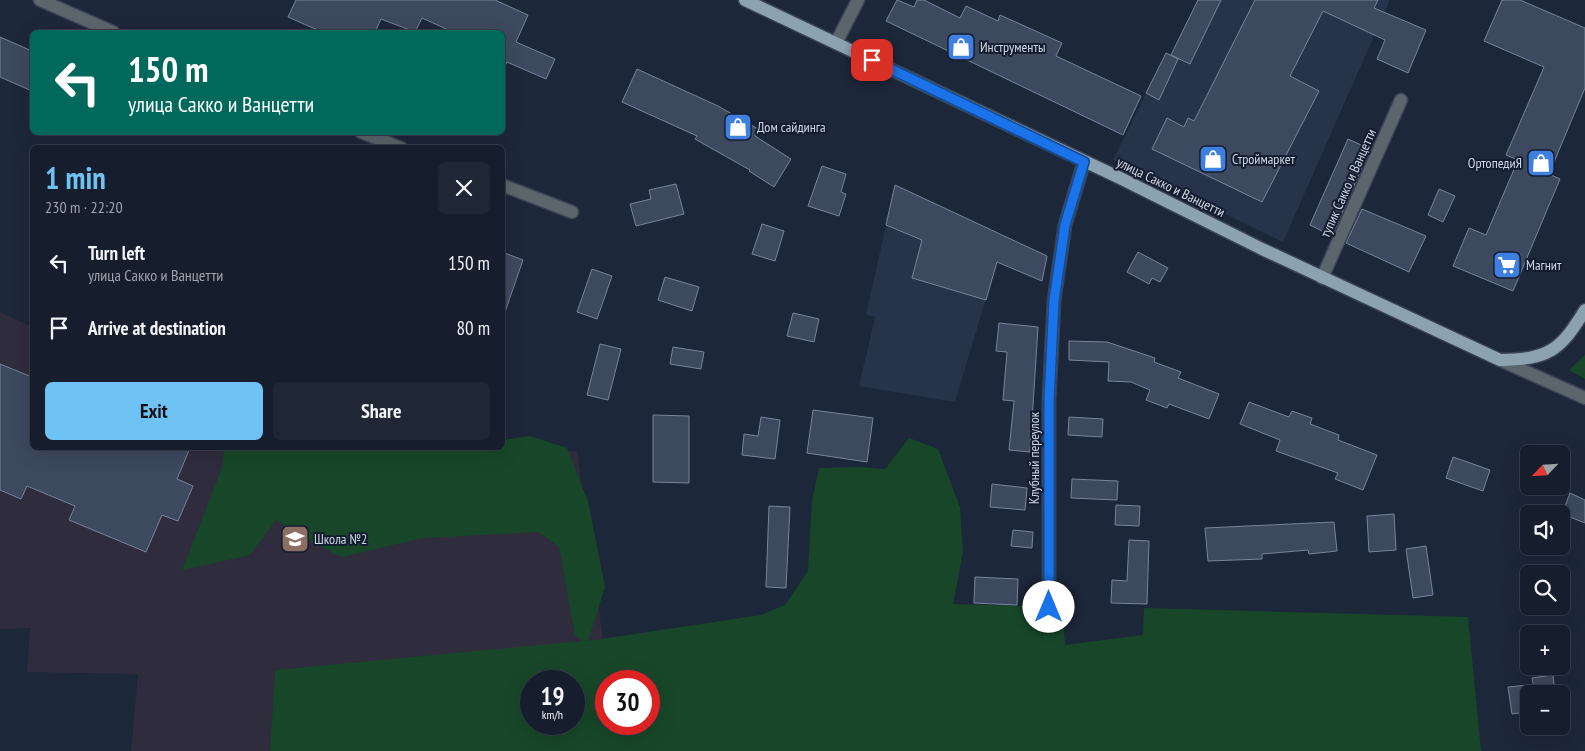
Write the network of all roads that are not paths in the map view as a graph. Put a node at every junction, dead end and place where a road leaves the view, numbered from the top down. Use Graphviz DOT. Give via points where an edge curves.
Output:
graph roads {
  1 [pos="40,0"];
  2 [pos="745,0"];
  3 [pos="858,0"];
  4 [pos="108,30"];
  5 [pos="836,43"];
  6 [pos="1401,100"];
  7 [pos="368,135"];
  8 [pos="394,145"];
  9 [pos="1084,162"];
  10 [pos="505,187"];
  11 [pos="572,212"];
  12 [pos="1322,278"];
  13 [pos="1585,310"];
  14 [pos="1500,360"];
  15 [pos="1585,398"];
  16 [pos="1049,607"];
  1 -- 4 [label="street"];
  2 -- 5 [label="main road, улица Сакко и Ванцетти"];
  3 -- 5 [label="street"];
  5 -- 9 [label="main road, улица Сакко и Ванцетти"];
  6 -- 12 [label="street, тупик Сакко и Ванцетти"];
  7 -- 8 [label="street"];
  9 -- 12 [label="main road, улица Сакко и Ванцетти"];
  9 -- 16 [label="street, Клубный переулок" via="1065,225 1054,301 1049,400"];
  10 -- 11 [label="street"];
  12 -- 14 [label="main road, улица Сакко и Ванцетти"];
  13 -- 14 [label="main road" via="1571,333 1544,355"];
  14 -- 15 [label="street, улица Сакко и Ванцетти"];
}
